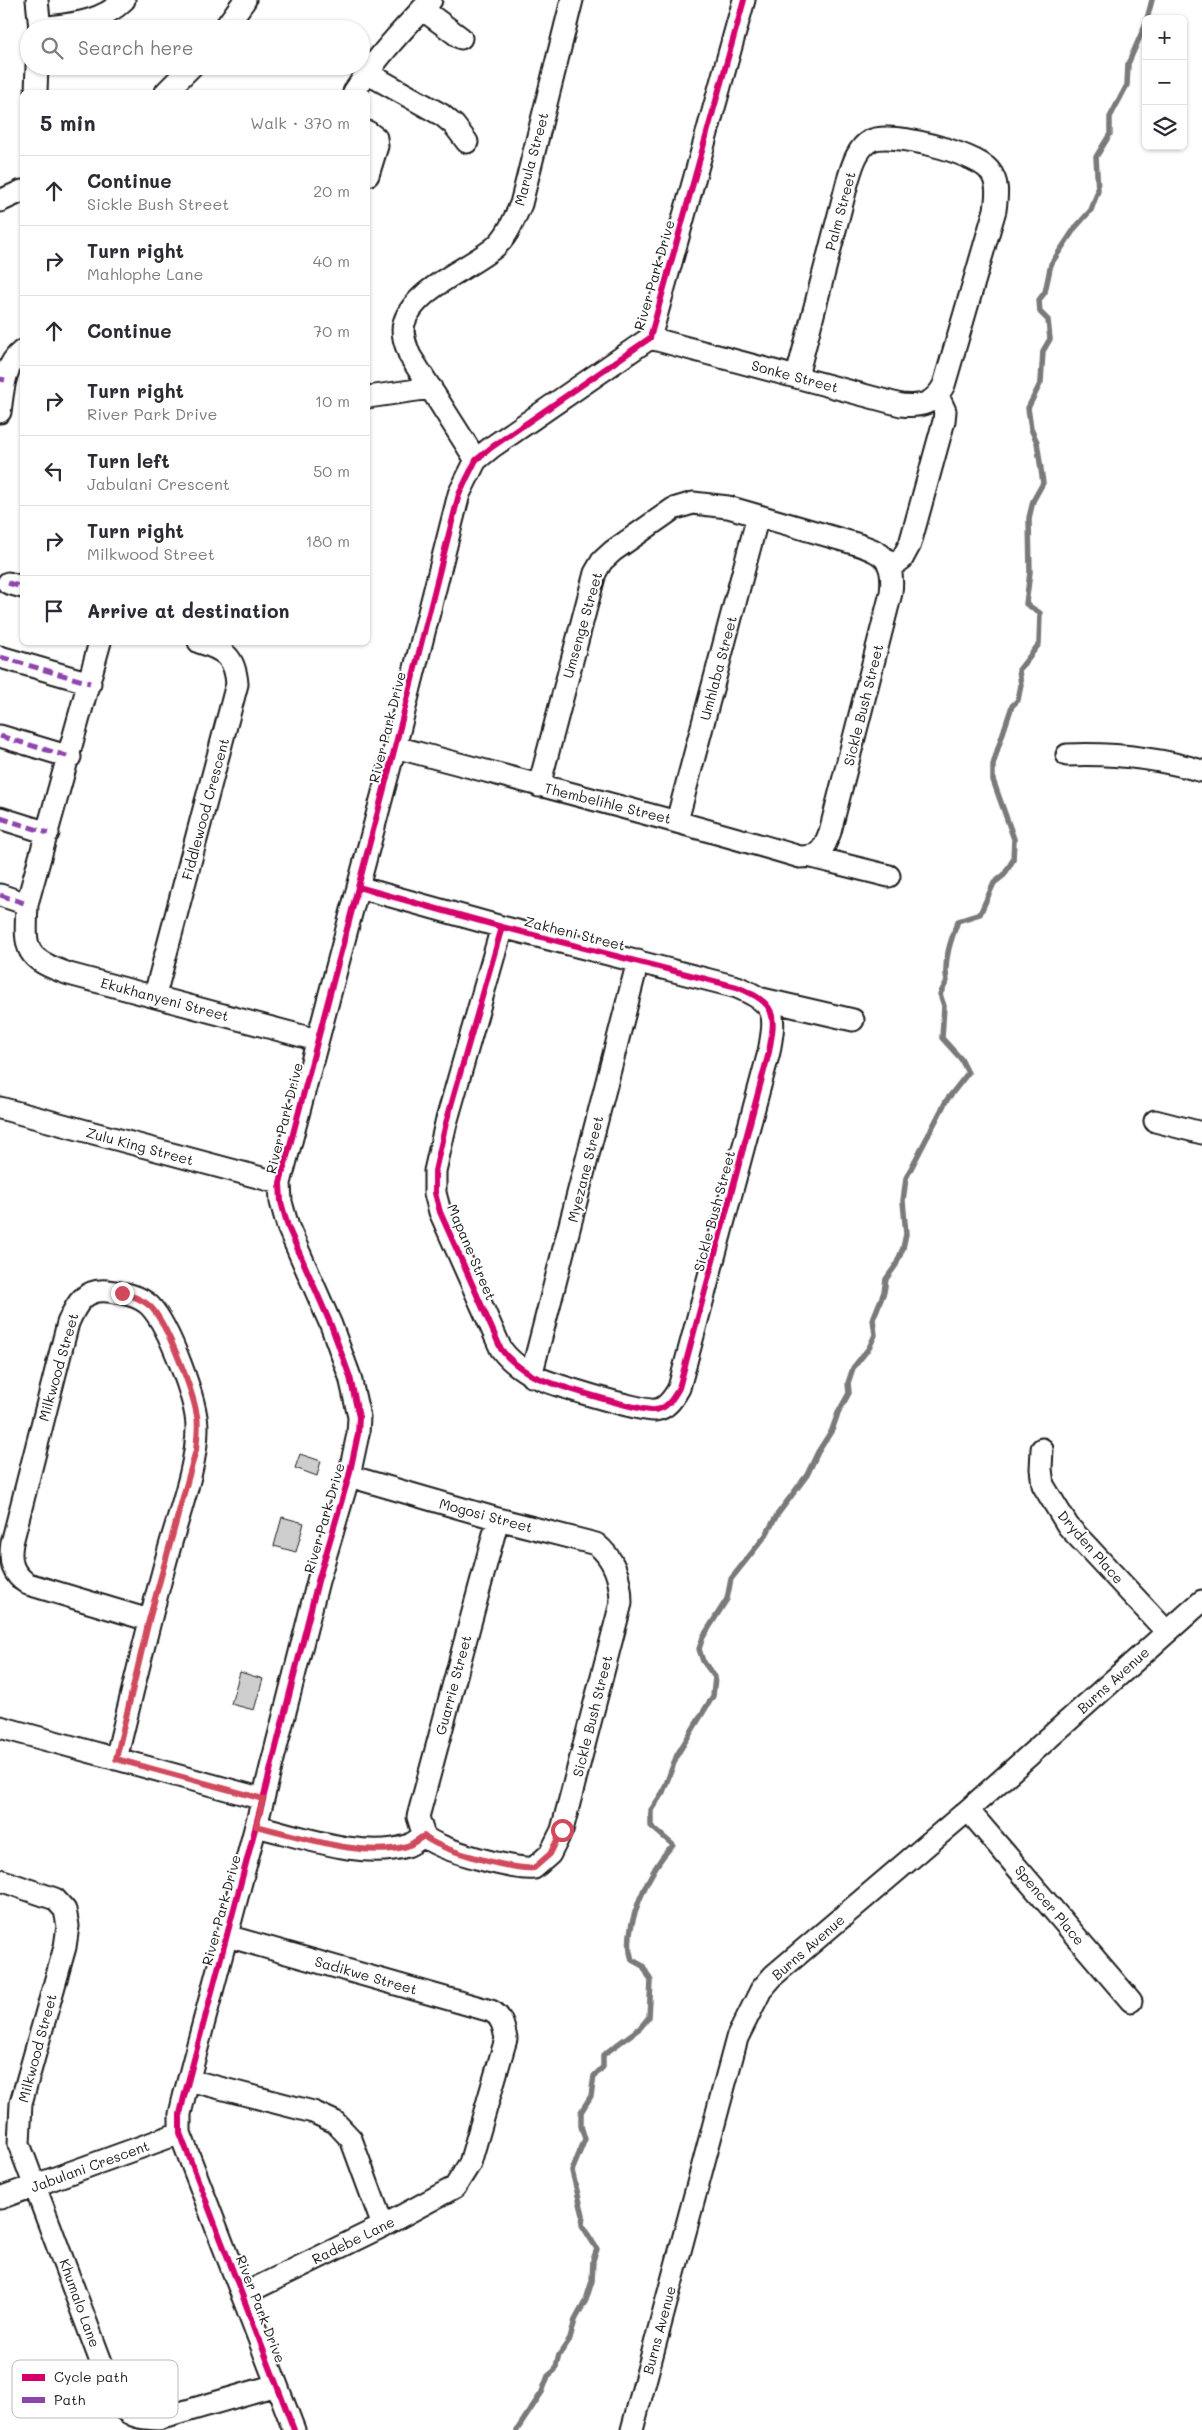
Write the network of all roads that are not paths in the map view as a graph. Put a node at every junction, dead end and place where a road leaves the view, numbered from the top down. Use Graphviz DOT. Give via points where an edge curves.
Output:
graph roads {
  1 [pos="37,0"];
  2 [pos="124,0"];
  3 [pos="245,0"];
  4 [pos="572,0"];
  5 [pos="744,0"];
  6 [pos="427,4"];
  7 [pos="39,20"];
  8 [pos="90,20"];
  9 [pos="231,20"];
  10 [pos="461,38"];
  11 [pos="370,70"];
  12 [pos="37,75"];
  13 [pos="183,75"];
  14 [pos="366,75"];
  15 [pos="370,75"];
  16 [pos="36,90"];
  17 [pos="168,90"];
  18 [pos="355,90"];
  19 [pos="370,134"];
  20 [pos="467,142"];
  21 [pos="370,169"];
  22 [pos="20,192"];
  23 [pos="0,202"];
  24 [pos="650,338"];
  25 [pos="20,353"];
  26 [pos="797,376"];
  27 [pos="2,379"];
  28 [pos="430,388"];
  29 [pos="938,396"];
  30 [pos="370,397"];
  31 [pos="0,412"];
  32 [pos="476,460"];
  33 [pos="758,516"];
  34 [pos="888,562"];
  35 [pos="99,645"];
  36 [pos="206,645"];
  37 [pos="0,658"];
  38 [pos="90,682"];
  39 [pos="0,736"];
  40 [pos="395,747"];
  41 [pos="1067,755"];
  42 [pos="70,757"];
  43 [pos="1202,771"];
  44 [pos="539,786"];
  45 [pos="0,818"];
  46 [pos="677,821"];
  47 [pos="48,834"];
  48 [pos="816,854"];
  49 [pos="889,876"];
  50 [pos="358,887"];
  51 [pos="0,895"];
  52 [pos="27,904"];
  53 [pos="502,927"];
  54 [pos="638,962"];
  55 [pos="155,995"];
  56 [pos="762,999"];
  57 [pos="853,1020"];
  58 [pos="317,1040"];
  59 [pos="0,1108"];
  60 [pos="1155,1121"];
  61 [pos="1202,1133"];
  62 [pos="280,1183"];
  63 [pos="532,1376"];
  64 [pos="667,1405"];
  65 [pos="1042,1450"];
  66 [pos="349,1476"];
  67 [pos="498,1519"];
  68 [pos="614,1565"];
  69 [pos="1202,1601"];
  70 [pos="149,1620"];
  71 [pos="1167,1632"];
  72 [pos="0,1727"];
  73 [pos="116,1759"];
  74 [pos="263,1799"];
  75 [pos="968,1810"];
  76 [pos="256,1826"];
  77 [pos="430,1840"];
  78 [pos="0,1880"];
  79 [pos="227,1936"];
  80 [pos="1131,2001"];
  81 [pos="189,2080"];
  82 [pos="180,2134"];
  83 [pos="461,2180"];
  84 [pos="37,2185"];
  85 [pos="0,2198"];
  86 [pos="383,2226"];
  87 [pos="242,2295"];
  88 [pos="100,2360"];
  89 [pos="276,2385"];
  90 [pos="178,2413"];
  91 [pos="138,2418"];
  92 [pos="162,2418"];
  93 [pos="294,2430"];
  94 [pos="632,2430"];
  1 -- 7 [label="street"];
  2 -- 8 [label="street" via="115,9"];
  3 -- 9 [label="street"];
  4 -- 28 [label="street, Marula Street" via="521,204 507,233 496,246 425,294 410,310 404,324 404,339 410,356"];
  5 -- 24 [label="street, River Park Drive"];
  6 -- 10 [label="street"];
  6 -- 11 [label="street"];
  12 -- 16 [label="street"];
  13 -- 17 [label="street"];
  14 -- 18 [label="street"];
  15 -- 20 [label="street" via="442,115"];
  19 -- 21 [label="street" via="376,138 377,146"];
  22 -- 23 [label="street"];
  24 -- 26 [label="street, Sonke Street"];
  24 -- 32 [label="street, River Park Drive"];
  25 -- 27 [label="street"];
  26 -- 29 [label="street, Sonke Street" via="901,405 928,403"];
  26 -- 29 [label="street, Palm Street" via="854,162 870,141 901,138 977,160 988,168 998,191 944,385"];
  27 -- 31 [label="street"];
  28 -- 30 [label="street"];
  28 -- 32 [label="street, Marula Street"];
  29 -- 34 [label="street" via="945,411 944,421 910,544 902,559"];
  32 -- 40 [label="street, River Park Drive" via="459,494"];
  33 -- 34 [label="street, Umsenge Street" via="873,549"];
  33 -- 44 [label="street, Umsenge Street" via="708,503 693,503 673,509 602,561 589,591"];
  33 -- 46 [label="street, Umhlaba Street"];
  34 -- 48 [label="street, Sickle Bush Street" via="892,581 889,602 830,832"];
  35 -- 38 [label="street"];
  36 -- 55 [label="street, Fiddlewood Crescent" via="230,657 236,669 237,684"];
  37 -- 38 [label="street"];
  38 -- 42 [label="street"];
  39 -- 42 [label="street"];
  40 -- 44 [label="street, Thembelihle Street"];
  40 -- 50 [label="street, River Park Drive"];
  41 -- 43 [label="street" via="1106,753 1140,756"];
  42 -- 47 [label="street"];
  44 -- 46 [label="street, Thembelihle Street"];
  45 -- 47 [label="street"];
  46 -- 48 [label="street, Thembelihle Street" via="800,857"];
  47 -- 52 [label="street"];
  48 -- 49 [label="street, Thembelihle Street"];
  50 -- 53 [label="street, Zakheni Street"];
  50 -- 58 [label="street, River Park Drive"];
  51 -- 52 [label="street"];
  52 -- 55 [label="street, Ekukhanyeni Street" via="25,940 38,960 51,967"];
  53 -- 54 [label="street, Zakheni Street"];
  53 -- 63 [label="street, Mapane Street" via="446,1123 434,1172 435,1193 440,1212 501,1349 511,1362"];
  54 -- 56 [label="street, Zakheni Street" via="737,987"];
  54 -- 63 [label="street, Myezane Street"];
  55 -- 58 [label="street, Ekukhanyeni Street"];
  56 -- 57 [label="street, Zakheni Street"];
  56 -- 64 [label="street, Sickle Bush Street" via="770,1007 773,1019 769,1052 679,1388"];
  58 -- 62 [label="street, River Park Drive"];
  59 -- 62 [label="street, Zulu King Street"];
  60 -- 61 [label="street"];
  62 -- 66 [label="street, River Park Drive" via="288,1227 331,1324 356,1395 358,1434"];
  63 -- 64 [label="street, Mapane Street" via="637,1408 657,1410"];
  65 -- 71 [label="street, Dryden Place" via="1043,1485 1068,1526"];
  66 -- 67 [label="street, Mogosi Street"];
  66 -- 74 [label="street, River Park Drive" via="318,1581"];
  67 -- 68 [label="street, Mogosi Street" via="596,1544"];
  67 -- 77 [label="street, Guarrie Street" via="420,1805 418,1817"];
  68 -- 77 [label="street, Sickle Bush Street" via="621,1588 621,1603 562,1830 550,1854 534,1868 512,1868"];
  69 -- 71 [label="street, Burns Avenue"];
  70 -- 70 [label="street, Milkwood Street" via="196,1450 197,1416 170,1339 155,1312 132,1296 99,1290 80,1300 68,1323 12,1543 11,1560 15,1573 28,1584"];
  70 -- 73 [label="street, Milkwood Street"];
  71 -- 75 [label="street, Burns Avenue"];
  72 -- 73 [label="street"];
  73 -- 74 [label="street"];
  74 -- 76 [label="street, River Park Drive"];
  75 -- 80 [label="street, Spencer Place"];
  75 -- 94 [label="street, Burns Avenue" via="774,1975 746,2016 737,2038"];
  76 -- 77 [label="street" via="354,1848 381,1850"];
  76 -- 79 [label="street, River Park Drive"];
  78 -- 84 [label="street, Milkwood Street" via="55,1899 65,1910 68,1926 19,2114 20,2144"];
  79 -- 81 [label="street, River Park Drive"];
  79 -- 83 [label="street, Sadikwe Street" via="496,2013 502,2021 505,2046 470,2163"];
  81 -- 82 [label="street, River Park Drive" via="180,2114"];
  81 -- 86 [label="street" via="313,2112 335,2122 350,2139"];
  82 -- 84 [label="street, Jabulani Crescent"];
  82 -- 87 [label="street, River Park Drive"];
  83 -- 86 [label="street, Radebe Lane" via="448,2192"];
  84 -- 85 [label="street, Jabulani Crescent"];
  84 -- 88 [label="street, Khumalo Lane"];
  86 -- 87 [label="street, Radebe Lane"];
  87 -- 89 [label="street, River Park Drive"];
  89 -- 90 [label="street, Khumalo Lane"];
  89 -- 93 [label="street, River Park Drive"];
  91 -- 92 [label="street, Khumalo Lane"];
}
